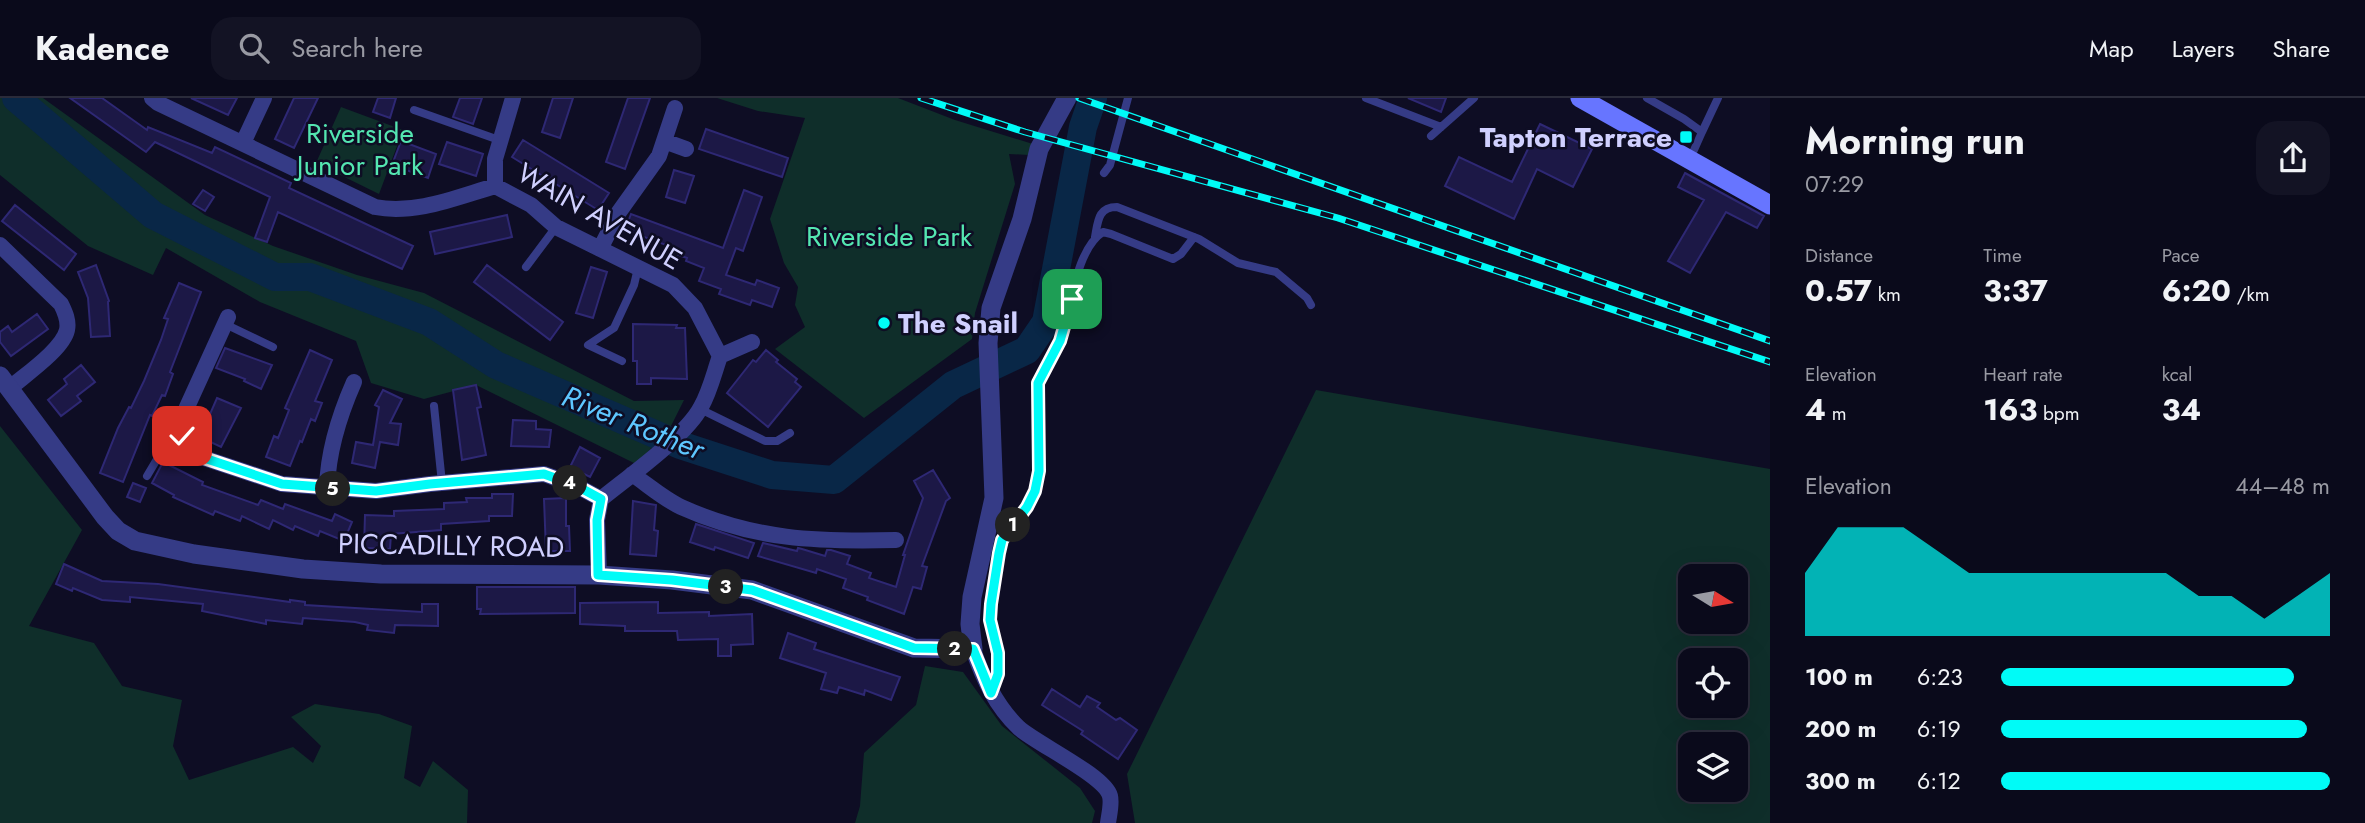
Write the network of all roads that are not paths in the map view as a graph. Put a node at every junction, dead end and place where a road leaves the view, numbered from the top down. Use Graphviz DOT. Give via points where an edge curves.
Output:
graph roads {
  1 [pos="152,98"];
  2 [pos="264,98"];
  3 [pos="513,98"];
  4 [pos="1067,98"];
  5 [pos="1128,98"];
  6 [pos="1366,98"];
  7 [pos="1474,98"];
  8 [pos="1580,98"];
  9 [pos="1647,98"];
  10 [pos="1718,98"];
  11 [pos="676,108"];
  12 [pos="414,110"];
  13 [pos="1441,127"];
  14 [pos="1702,132"];
  15 [pos="1431,136"];
  16 [pos="499,140"];
  17 [pos="664,141"];
  18 [pos="243,143"];
  19 [pos="686,149"];
  20 [pos="1690,159"];
  21 [pos="1104,173"];
  22 [pos="495,186"];
  23 [pos="1770,205"];
  24 [pos="556,227"];
  25 [pos="1095,237"];
  26 [pos="1194,237"];
  27 [pos="0,245"];
  28 [pos="600,249"];
  29 [pos="526,267"];
  30 [pos="638,268"];
  31 [pos="1311,305"];
  32 [pos="227,320"];
  33 [pos="752,342"];
  34 [pos="272,347"];
  35 [pos="720,356"];
  36 [pos="622,361"];
  37 [pos="5,382"];
  38 [pos="354,382"];
  39 [pos="434,406"];
  40 [pos="696,415"];
  41 [pos="790,433"];
  42 [pos="182,436"];
  43 [pos="632,474"];
  44 [pos="147,476"];
  45 [pos="442,483"];
  46 [pos="327,488"];
  47 [pos="601,499"];
  48 [pos="896,540"];
  49 [pos="598,575"];
  50 [pos="973,649"];
  51 [pos="991,693"];
  52 [pos="1109,823"];
  1 -- 18 [label="street, WAIN AVENUE"];
  2 -- 18 [label="street"];
  3 -- 16 [label="street"];
  4 -- 50 [label="street" via="1039,149 1022,219 992,308 988,394 994,498 972,597"];
  5 -- 21 [label="lane"];
  6 -- 13 [label="lane"];
  7 -- 13 [label="lane"];
  8 -- 20 [label="main road"];
  9 -- 14 [label="lane"];
  10 -- 14 [label="lane"];
  11 -- 17 [label="street"];
  12 -- 16 [label="lane"];
  13 -- 15 [label="lane"];
  14 -- 20 [label="lane"];
  16 -- 22 [label="street"];
  17 -- 19 [label="street"];
  17 -- 28 [label="street"];
  18 -- 22 [label="street, WAIN AVENUE" via="386,209 417,208"];
  20 -- 23 [label="main road"];
  22 -- 24 [label="street, WAIN AVENUE" via="531,205"];
  24 -- 28 [label="street, WAIN AVENUE"];
  24 -- 29 [label="lane"];
  25 -- 26 [label="lane" via="1111,234 1173,259"];
  25 -- 26 [label="lane" via="1099,215 1108,207"];
  25 -- 51 [label="lane" via="1083,257 1060,341 1038,383 1035,491 1002,540 999,553 990,620 998,674"];
  26 -- 31 [label="lane" via="1238,263 1276,272"];
  27 -- 37 [label="street" via="61,304 67,328 63,342"];
  28 -- 30 [label="street, WAIN AVENUE"];
  30 -- 35 [label="street, WAIN AVENUE" via="673,285 695,308"];
  30 -- 36 [label="lane" via="614,328 589,345"];
  32 -- 34 [label="lane"];
  32 -- 42 [label="street" via="187,407"];
  33 -- 35 [label="street"];
  35 -- 40 [label="street"];
  37 -- 49 [label="street, PICCADILLY ROAD" via="105,517 135,541 303,569"];
  38 -- 46 [label="street" via="327,463"];
  39 -- 45 [label="lane"];
  40 -- 41 [label="lane" via="765,441 777,441"];
  40 -- 43 [label="street"];
  42 -- 44 [label="lane" via="166,444"];
  42 -- 46 [label="street" via="198,456 282,484"];
  43 -- 47 [label="street"];
  43 -- 48 [label="street" via="679,506 754,533 804,540"];
  45 -- 46 [label="street" via="376,491"];
  45 -- 47 [label="street" via="544,474"];
  47 -- 49 [label="street"];
  49 -- 50 [label="street, PICCADILLY ROAD" via="752,590 914,648"];
  50 -- 51 [label="street"];
  51 -- 52 [label="street" via="1020,728 1106,788"];
}
